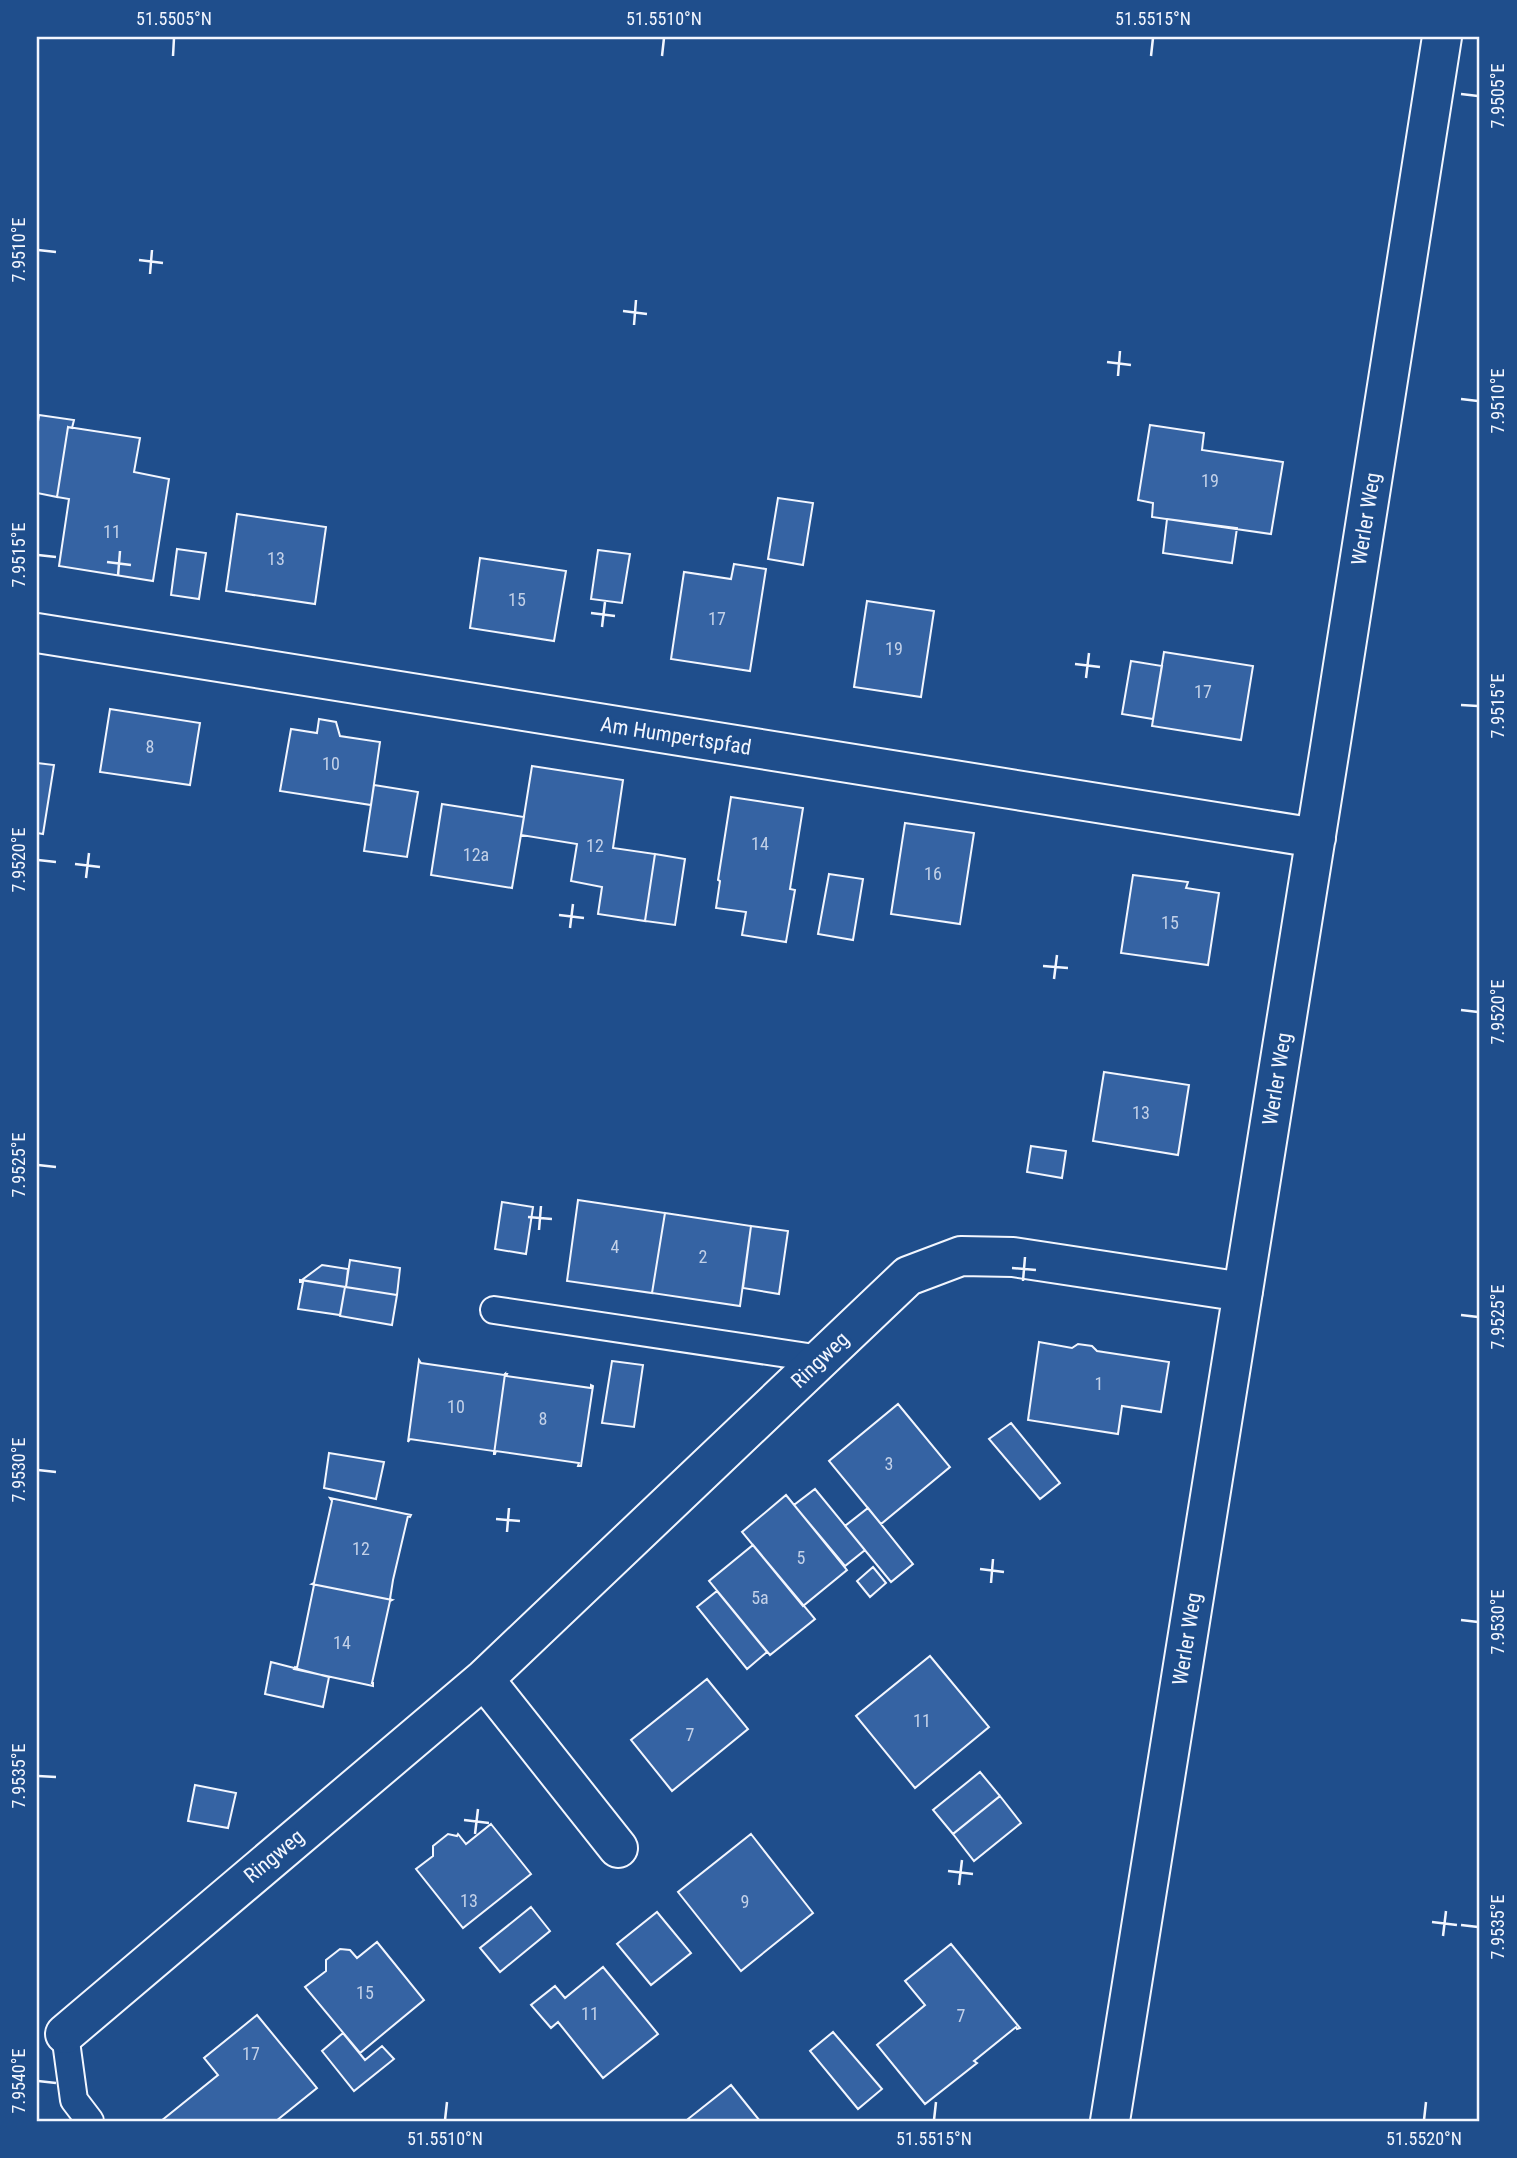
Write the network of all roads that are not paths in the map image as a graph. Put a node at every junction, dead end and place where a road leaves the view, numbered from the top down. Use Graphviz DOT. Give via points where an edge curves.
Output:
graph roads {
  1 [pos="1442,37"];
  2 [pos="37,633"];
  3 [pos="1316,838"];
  4 [pos="1243,1292"];
  5 [pos="494,1310"];
  6 [pos="821,1359"];
  7 [pos="484,1679"];
  8 [pos="618,1848"];
  9 [pos="65,2034"];
  10 [pos="90,2121"];
  11 [pos="1110,2121"];
  1 -- 3 [label="street, Werler Weg"];
  2 -- 3 [label="street, Am Humpertspfad"];
  3 -- 4 [label="street, Werler Weg"];
  4 -- 6 [label="street, Ringweg" via="1013,1257 961,1256 908,1276"];
  4 -- 11 [label="street, Werler Weg"];
  5 -- 6 [label="lane"];
  6 -- 7 [label="street, Ringweg"];
  7 -- 8 [label="street"];
  7 -- 9 [label="street, Ringweg"];
  9 -- 10 [label="lane" via="74,2100"];
}
